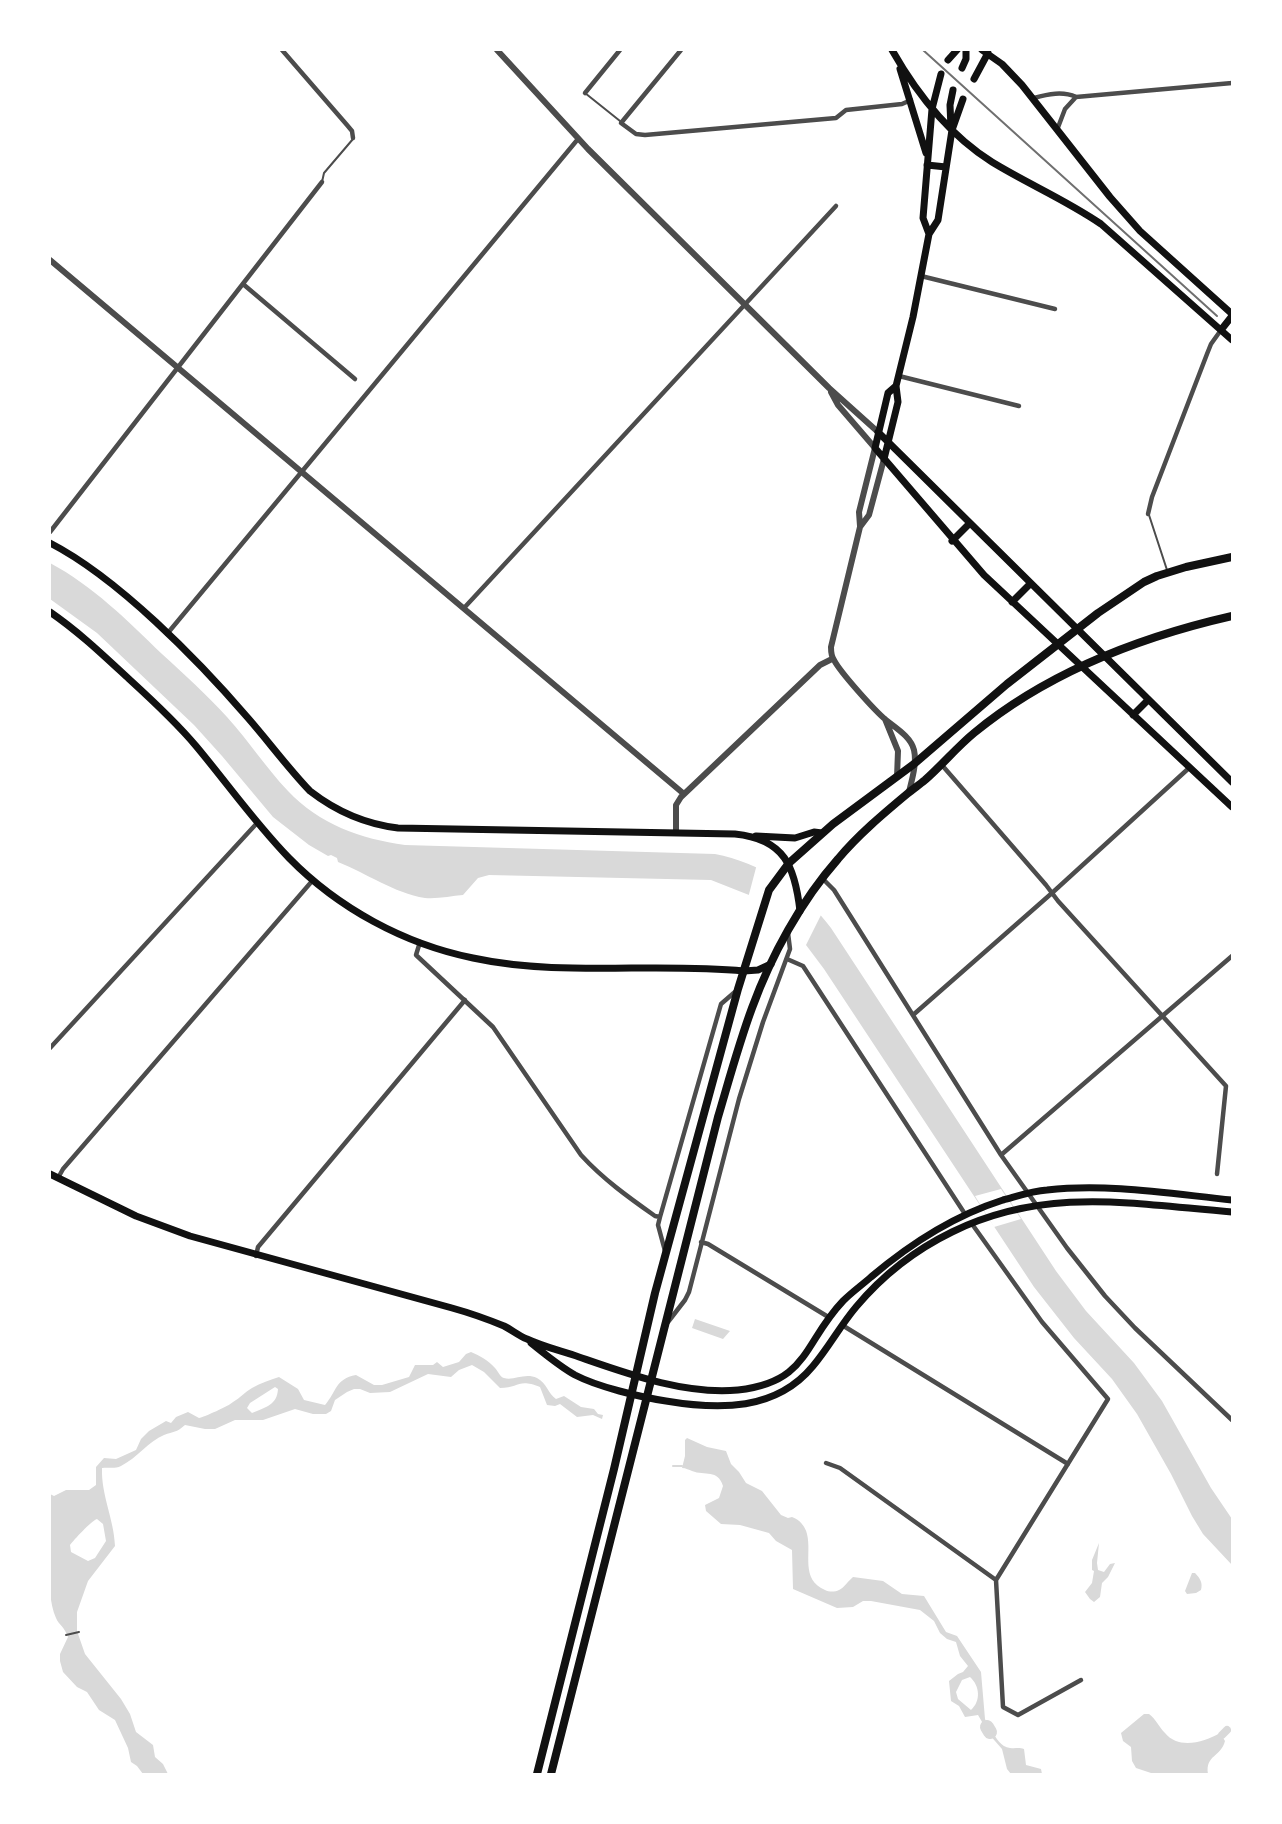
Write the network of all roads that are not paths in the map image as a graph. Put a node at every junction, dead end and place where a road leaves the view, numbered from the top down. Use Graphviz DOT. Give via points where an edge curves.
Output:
graph roads {
  1 [pos="282,50"];
  2 [pos="497,50"];
  3 [pos="620,50"];
  4 [pos="681,50"];
  5 [pos="892,50"];
  6 [pos="957,50"];
  7 [pos="966,50"];
  8 [pos="986,51"];
  9 [pos="897,58"];
  10 [pos="948,60"];
  11 [pos="962,68"];
  12 [pos="941,74"];
  13 [pos="974,79"];
  14 [pos="1233,83"];
  15 [pos="953,90"];
  16 [pos="585,93"];
  17 [pos="1076,97"];
  18 [pos="1034,98"];
  19 [pos="963,99"];
  20 [pos="911,100"];
  21 [pos="932,109"];
  22 [pos="621,123"];
  23 [pos="952,130"];
  24 [pos="1057,130"];
  25 [pos="353,138"];
  26 [pos="578,139"];
  27 [pos="927,161"];
  28 [pos="946,167"];
  29 [pos="322,182"];
  30 [pos="836,206"];
  31 [pos="929,234"];
  32 [pos="50,260"];
  33 [pos="921,276"];
  34 [pos="243,284"];
  35 [pos="744,304"];
  36 [pos="1055,309"];
  37 [pos="1233,315"];
  38 [pos="1221,330"];
  39 [pos="1233,340"];
  40 [pos="178,367"];
  41 [pos="899,376"];
  42 [pos="355,379"];
  43 [pos="896,386"];
  44 [pos="829,388"];
  45 [pos="1019,406"];
  46 [pos="878,432"];
  47 [pos="888,441"];
  48 [pos="875,448"];
  49 [pos="884,459"];
  50 [pos="302,472"];
  51 [pos="1148,514"];
  52 [pos="970,523"];
  53 [pos="860,527"];
  54 [pos="50,532"];
  55 [pos="952,541"];
  56 [pos="50,543"];
  57 [pos="1233,557"];
  58 [pos="1168,572"];
  59 [pos="1030,584"];
  60 [pos="1012,602"];
  61 [pos="464,608"];
  62 [pos="50,612"];
  63 [pos="1233,616"];
  64 [pos="1077,629"];
  65 [pos="167,634"];
  66 [pos="1057,645"];
  67 [pos="1105,656"];
  68 [pos="832,659"];
  69 [pos="1081,667"];
  70 [pos="1148,700"];
  71 [pos="1133,715"];
  72 [pos="884,719"];
  73 [pos="914,764"];
  74 [pos="941,764"];
  75 [pos="1189,768"];
  76 [pos="897,777"];
  77 [pos="1233,782"];
  78 [pos="909,792"];
  79 [pos="684,794"];
  80 [pos="1233,807"];
  81 [pos="258,822"];
  82 [pos="676,833"];
  83 [pos="822,833"];
  84 [pos="748,836"];
  85 [pos="789,863"];
  86 [pos="822,878"];
  87 [pos="313,880"];
  88 [pos="1052,893"];
  89 [pos="801,911"];
  90 [pos="788,932"];
  91 [pos="420,942"];
  92 [pos="1233,956"];
  93 [pos="787,959"];
  94 [pos="771,964"];
  95 [pos="744,971"];
  96 [pos="738,989"];
  97 [pos="465,1000"];
  98 [pos="913,1015"];
  99 [pos="1164,1016"];
  100 [pos="50,1048"];
  101 [pos="1226,1086"];
  102 [pos="1233,1086"];
  103 [pos="1001,1155"];
  104 [pos="50,1174"];
  105 [pos="1217,1174"];
  106 [pos="58,1178"];
  107 [pos="1027,1193"];
  108 [pos="1233,1200"];
  109 [pos="1038,1205"];
  110 [pos="1233,1212"];
  111 [pos="965,1215"];
  112 [pos="660,1217"];
  113 [pos="972,1224"];
  114 [pos="701,1242"];
  115 [pos="665,1254"];
  116 [pos="256,1256"];
  117 [pos="830,1318"];
  118 [pos="666,1325"];
  119 [pos="842,1325"];
  120 [pos="527,1339"];
  121 [pos="634,1374"];
  122 [pos="651,1379"];
  123 [pos="631,1393"];
  124 [pos="646,1397"];
  125 [pos="1233,1420"];
  126 [pos="826,1463"];
  127 [pos="1068,1464"];
  128 [pos="996,1580"];
  129 [pos="79,1632"];
  130 [pos="66,1635"];
  131 [pos="1081,1680"];
  132 [pos="537,1774"];
  133 [pos="551,1774"];
  1 -- 25 [label="street" via="352,131"];
  2 -- 26 [label="street"];
  3 -- 16 [label="street"];
  4 -- 22 [label="street"];
  5 -- 9 [label="main road"];
  6 -- 10 [label="main road"];
  7 -- 11 [label="main road"];
  8 -- 13 [label="main road"];
  8 -- 18 [label="main road"];
  9 -- 20 [label="main road"];
  9 -- 21 [label="main road"];
  12 -- 21 [label="main road"];
  14 -- 17 [label="street"];
  15 -- 23 [label="main road"];
  16 -- 22 [label="lane"];
  17 -- 18 [label="street" via="1048,94"];
  17 -- 24 [label="street" via="1065,109"];
  18 -- 24 [label="main road"];
  19 -- 23 [label="main road"];
  20 -- 22 [label="street" via="846,110 836,118 645,135 636,134"];
  20 -- 27 [label="main road"];
  21 -- 23 [label="main road"];
  21 -- 27 [label="main road"];
  23 -- 28 [label="main road"];
  23 -- 38 [label="main road" via="994,163 1101,224"];
  24 -- 37 [label="main road" via="1140,231"];
  25 -- 29 [label="lane" via="324,172"];
  26 -- 35 [label="street"];
  26 -- 50 [label="street"];
  27 -- 28 [label="main road"];
  27 -- 31 [label="main road" via="923,218"];
  28 -- 31 [label="main road" via="939,220"];
  29 -- 34 [label="street"];
  30 -- 35 [label="street"];
  31 -- 33 [label="main road"];
  32 -- 40 [label="street"];
  33 -- 36 [label="street"];
  33 -- 41 [label="main road"];
  34 -- 40 [label="street"];
  34 -- 42 [label="street"];
  35 -- 44 [label="street"];
  35 -- 61 [label="street"];
  37 -- 38 [label="main road"];
  38 -- 39 [label="main road"];
  38 -- 51 [label="street" via="1207,354"];
  40 -- 50 [label="street"];
  40 -- 54 [label="street"];
  41 -- 43 [label="main road"];
  41 -- 45 [label="street"];
  43 -- 46 [label="main road" via="888,393"];
  43 -- 47 [label="main road" via="898,402"];
  44 -- 46 [label="street"];
  44 -- 48 [label="street" via="838,405"];
  46 -- 47 [label="main road"];
  46 -- 48 [label="main road"];
  47 -- 49 [label="main road"];
  47 -- 52 [label="main road"];
  48 -- 49 [label="main road"];
  48 -- 53 [label="street" via="859,512"];
  49 -- 53 [label="street" via="869,515"];
  49 -- 55 [label="main road"];
  50 -- 61 [label="street"];
  50 -- 65 [label="street"];
  51 -- 58 [label="lane"];
  52 -- 55 [label="main road"];
  52 -- 59 [label="main road"];
  53 -- 68 [label="street" via="831,640"];
  55 -- 60 [label="main road"];
  56 -- 65 [label="main road" via="125,595"];
  57 -- 58 [label="main road"];
  58 -- 64 [label="main road" via="1144,582"];
  59 -- 60 [label="main road"];
  59 -- 64 [label="main road"];
  60 -- 66 [label="main road"];
  61 -- 79 [label="street"];
  62 -- 81 [label="main road" via="88,641 154,703 194,744"];
  63 -- 67 [label="main road" via="1151,638"];
  64 -- 66 [label="main road"];
  64 -- 67 [label="main road"];
  65 -- 82 [label="main road" via="239,708 310,792 363,822 432,830"];
  66 -- 69 [label="main road"];
  66 -- 73 [label="main road"];
  67 -- 69 [label="main road"];
  67 -- 70 [label="main road"];
  68 -- 72 [label="street"];
  68 -- 79 [label="street" via="820,665"];
  69 -- 71 [label="main road"];
  69 -- 74 [label="main road" via="997,715"];
  70 -- 71 [label="main road"];
  70 -- 77 [label="main road"];
  71 -- 75 [label="main road"];
  72 -- 73 [label="street" via="911,744"];
  72 -- 76 [label="street" via="898,751"];
  73 -- 76 [label="main road"];
  73 -- 78 [label="street"];
  74 -- 78 [label="main road"];
  74 -- 88 [label="street"];
  75 -- 80 [label="main road"];
  75 -- 88 [label="street"];
  76 -- 83 [label="main road"];
  78 -- 86 [label="main road"];
  79 -- 82 [label="street" via="676,805"];
  81 -- 87 [label="main road"];
  81 -- 100 [label="street"];
  82 -- 84 [label="main road"];
  83 -- 84 [label="main road" via="792,838"];
  83 -- 85 [label="main road"];
  84 -- 85 [label="main road" via="777,850"];
  85 -- 89 [label="main road"];
  85 -- 95 [label="main road" via="770,890"];
  86 -- 89 [label="main road"];
  86 -- 98 [label="street" via="832,887"];
  87 -- 91 [label="main road" via="360,914"];
  87 -- 106 [label="street"];
  88 -- 98 [label="street"];
  88 -- 99 [label="street"];
  89 -- 90 [label="main road"];
  90 -- 93 [label="street"];
  90 -- 94 [label="main road"];
  91 -- 95 [label="main road" via="496,962"];
  91 -- 97 [label="street" via="416,955"];
  92 -- 99 [label="street"];
  93 -- 111 [label="street" via="803,966"];
  93 -- 114 [label="street" via="742,1088"];
  94 -- 95 [label="main road"];
  94 -- 118 [label="main road" via="721,1106"];
  95 -- 96 [label="main road"];
  96 -- 112 [label="street" via="721,1004"];
  96 -- 115 [label="main road"];
  97 -- 112 [label="street" via="493,1027 594,1169 624,1195"];
  97 -- 116 [label="street" via="258,1247"];
  98 -- 103 [label="street"];
  99 -- 101 [label="street"];
  99 -- 103 [label="street"];
  101 -- 102 [label="street"];
  101 -- 105 [label="street"];
  103 -- 107 [label="street"];
  104 -- 106 [label="main road"];
  106 -- 116 [label="main road" via="165,1227"];
  107 -- 108 [label="main road" via="1108,1189"];
  107 -- 109 [label="street"];
  107 -- 111 [label="main road"];
  109 -- 110 [label="main road" via="1103,1201"];
  109 -- 113 [label="main road"];
  109 -- 125 [label="street" via="1105,1296"];
  111 -- 113 [label="main road"];
  111 -- 117 [label="main road" via="932,1231 886,1265 844,1300"];
  112 -- 115 [label="street" via="658,1225"];
  113 -- 119 [label="main road" via="938,1239 898,1267"];
  113 -- 127 [label="street" via="1042,1322 1108,1398"];
  114 -- 117 [label="street"];
  114 -- 118 [label="street" via="689,1292"];
  115 -- 121 [label="main road"];
  116 -- 120 [label="main road" via="452,1308 489,1320"];
  117 -- 119 [label="main road"];
  117 -- 122 [label="main road" via="798,1364 770,1383 739,1390 713,1390"];
  118 -- 122 [label="main road"];
  119 -- 124 [label="main road" via="804,1375 764,1399 731,1407 706,1407"];
  119 -- 127 [label="street"];
  120 -- 121 [label="main road"];
  120 -- 123 [label="main road" via="577,1376"];
  121 -- 122 [label="main road"];
  121 -- 123 [label="main road"];
  122 -- 124 [label="main road"];
  123 -- 124 [label="main road"];
  123 -- 132 [label="main road"];
  124 -- 133 [label="main road"];
  126 -- 128 [label="street" via="840,1468"];
  127 -- 128 [label="street"];
  128 -- 131 [label="street" via="1004,1707 1018,1715"];
  129 -- 130 [label="lane"];
}
